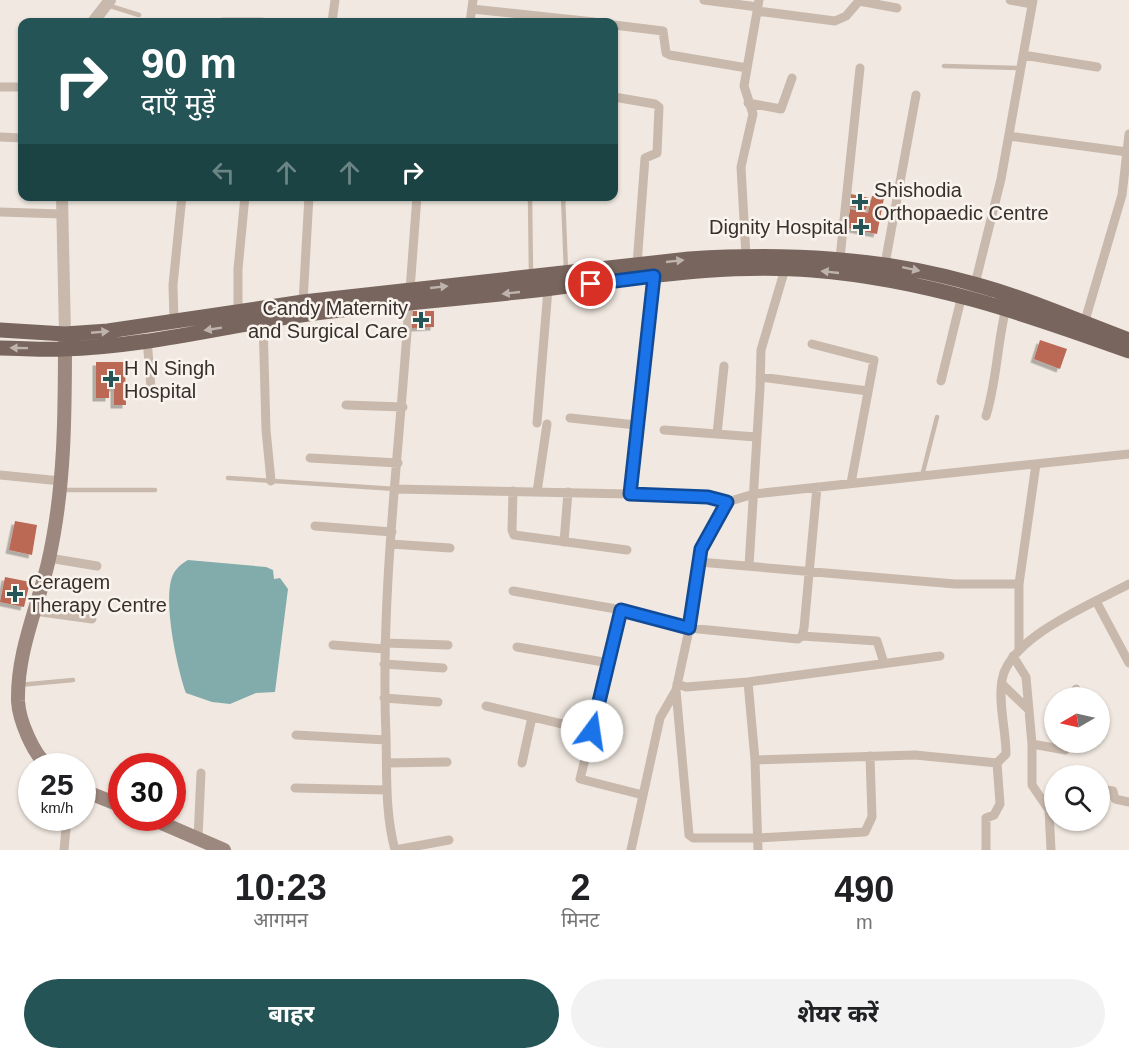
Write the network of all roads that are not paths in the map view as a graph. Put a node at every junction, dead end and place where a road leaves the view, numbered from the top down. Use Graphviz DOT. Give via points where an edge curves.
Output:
graph roads {
  1 [pos="335,0"];
  2 [pos="704,0"];
  3 [pos="1010,0"];
  4 [pos="108,2"];
  5 [pos="1033,2"];
  6 [pos="472,5"];
  7 [pos="758,6"];
  8 [pos="897,8"];
  9 [pos="139,15"];
  10 [pos="96,18"];
  11 [pos="333,18"];
  12 [pos="565,18"];
  13 [pos="618,25"];
  14 [pos="1023,56"];
  15 [pos="944,66"];
  16 [pos="1097,67"];
  17 [pos="747,68"];
  18 [pos="860,68"];
  19 [pos="1021,69"];
  20 [pos="792,78"];
  21 [pos="0,87"];
  22 [pos="18,87"];
  23 [pos="916,95"];
  24 [pos="618,98"];
  25 [pos="748,103"];
  26 [pos="1129,135"];
  27 [pos="1009,136"];
  28 [pos="0,137"];
  29 [pos="18,138"];
  30 [pos="1127,152"];
  31 [pos="63,201"];
  32 [pos="181,201"];
  33 [pos="245,201"];
  34 [pos="309,201"];
  35 [pos="417,201"];
  36 [pos="530,201"];
  37 [pos="563,201"];
  38 [pos="0,212"];
  39 [pos="62,214"];
  40 [pos="746,256"];
  41 [pos="840,258"];
  42 [pos="885,264"];
  43 [pos="638,265"];
  44 [pos="785,269"];
  45 [pos="566,273"];
  46 [pos="654,276"];
  47 [pos="531,278"];
  48 [pos="975,284"];
  49 [pos="548,289"];
  50 [pos="962,294"];
  51 [pos="410,296"];
  52 [pos="303,302"];
  53 [pos="1006,308"];
  54 [pos="238,310"];
  55 [pos="263,321"];
  56 [pos="174,322"];
  57 [pos="1084,324"];
  58 [pos="0,330"];
  59 [pos="147,339"];
  60 [pos="1129,340"];
  61 [pos="65,342"];
  62 [pos="812,344"];
  63 [pos="0,348"];
  64 [pos="1129,351"];
  65 [pos="724,366"];
  66 [pos="760,377"];
  67 [pos="941,381"];
  68 [pos="151,388"];
  69 [pos="868,391"];
  70 [pos="346,405"];
  71 [pos="403,406"];
  72 [pos="986,416"];
  73 [pos="937,417"];
  74 [pos="570,418"];
  75 [pos="636,425"];
  76 [pos="664,430"];
  77 [pos="717,434"];
  78 [pos="756,437"];
  79 [pos="1129,454"];
  80 [pos="310,458"];
  81 [pos="398,463"];
  82 [pos="1036,464"];
  83 [pos="0,475"];
  84 [pos="922,476"];
  85 [pos="228,478"];
  86 [pos="271,481"];
  87 [pos="851,483"];
  88 [pos="61,485"];
  89 [pos="817,487"];
  90 [pos="396,489"];
  91 [pos="154,490"];
  92 [pos="513,491"];
  93 [pos="537,492"];
  94 [pos="568,492"];
  95 [pos="630,494"];
  96 [pos="754,494"];
  97 [pos="727,502"];
  98 [pos="315,526"];
  99 [pos="392,532"];
  100 [pos="564,542"];
  101 [pos="391,544"];
  102 [pos="450,548"];
  103 [pos="627,550"];
  104 [pos="49,558"];
  105 [pos="699,562"];
  106 [pos="97,566"];
  107 [pos="749,566"];
  108 [pos="809,572"];
  109 [pos="1019,584"];
  110 [pos="1129,584"];
  111 [pos="513,591"];
  112 [pos="1096,601"];
  113 [pos="621,610"];
  114 [pos="34,611"];
  115 [pos="92,619"];
  116 [pos="689,628"];
  117 [pos="802,636"];
  118 [pos="333,645"];
  119 [pos="448,645"];
  120 [pos="385,646"];
  121 [pos="517,647"];
  122 [pos="1016,653"];
  123 [pos="940,656"];
  124 [pos="609,663"];
  125 [pos="884,663"];
  126 [pos="1129,663"];
  127 [pos="384,664"];
  128 [pos="443,668"];
  129 [pos="73,680"];
  130 [pos="748,682"];
  131 [pos="1002,684"];
  132 [pos="19,685"];
  133 [pos="676,687"];
  134 [pos="384,698"];
  135 [pos="438,702"];
  136 [pos="486,706"];
  137 [pos="1029,711"];
  138 [pos="532,717"];
  139 [pos="592,731"];
  140 [pos="296,735"];
  141 [pos="386,740"];
  142 [pos="1032,744"];
  143 [pos="1044,746"];
  144 [pos="39,753"];
  145 [pos="870,756"];
  146 [pos="755,760"];
  147 [pos="447,762"];
  148 [pos="997,762"];
  149 [pos="387,764"];
  150 [pos="522,764"];
  151 [pos="201,774"];
  152 [pos="295,789"];
  153 [pos="387,790"];
  154 [pos="1110,790"];
  155 [pos="643,795"];
  156 [pos="1044,802"];
  157 [pos="1129,802"];
  158 [pos="66,831"];
  159 [pos="181,831"];
  160 [pos="1050,831"];
  161 [pos="198,838"];
  162 [pos="758,838"];
  163 [pos="449,840"];
  164 [pos="64,850"];
  165 [pos="224,850"];
  166 [pos="395,850"];
  167 [pos="631,850"];
  168 [pos="758,850"];
  169 [pos="986,850"];
  170 [pos="1051,850"];
  1 -- 11 [label="street"];
  2 -- 7 [label="street"];
  3 -- 5 [label="street"];
  4 -- 9 [label="lane"];
  4 -- 10 [label="street"];
  5 -- 14 [label="street"];
  6 -- 12 [label="street"];
  7 -- 8 [label="street" via="836,21 859,1"];
  7 -- 17 [label="street"];
  13 -- 17 [label="street" via="663,31 666,53 670,55"];
  14 -- 16 [label="street"];
  14 -- 19 [label="street"];
  15 -- 19 [label="lane"];
  17 -- 25 [label="street" via="744,93"];
  18 -- 41 [label="street"];
  19 -- 27 [label="street"];
  20 -- 25 [label="street" via="781,109"];
  21 -- 22 [label="street"];
  23 -- 42 [label="street"];
  24 -- 43 [label="street" via="655,104 661,115 657,151 645,158"];
  25 -- 40 [label="street" via="753,114 741,167"];
  26 -- 30 [label="street"];
  27 -- 30 [label="street"];
  27 -- 48 [label="street"];
  28 -- 29 [label="street"];
  30 -- 57 [label="street" via="1122,195"];
  31 -- 39 [label="street"];
  32 -- 56 [label="street" via="173,285"];
  33 -- 54 [label="street"];
  34 -- 52 [label="street"];
  35 -- 51 [label="street"];
  36 -- 47 [label="lane"];
  37 -- 45 [label="lane"];
  38 -- 39 [label="street"];
  39 -- 61 [label="street"];
  40 -- 41 [label="main road"];
  43 -- 40 [label="main road, one-way"];
  41 -- 42 [label="main road"];
  42 -- 48 [label="main road, one-way"];
  43 -- 45 [label="main road"];
  44 -- 46 [label="main road"];
  50 -- 44 [label="main road, one-way" via="866,275"];
  44 -- 66 [label="street" via="761,350"];
  45 -- 47 [label="main road"];
  46 -- 49 [label="main road"];
  46 -- 75 [label="street"];
  51 -- 47 [label="main road, one-way"];
  48 -- 57 [label="main road"];
  49 -- 51 [label="main road, one-way"];
  49 -- 93 [label="street"];
  50 -- 53 [label="main road"];
  50 -- 67 [label="street"];
  51 -- 52 [label="main road"];
  51 -- 55 [label="main road"];
  51 -- 71 [label="street"];
  52 -- 54 [label="main road"];
  53 -- 64 [label="main road"];
  53 -- 72 [label="street" via="997,344 995,387"];
  54 -- 56 [label="main road"];
  55 -- 59 [label="main road, one-way"];
  55 -- 86 [label="street"];
  61 -- 56 [label="main road, one-way"];
  57 -- 60 [label="main road"];
  58 -- 61 [label="main road"];
  59 -- 61 [label="main road"];
  59 -- 68 [label="street"];
  61 -- 63 [label="main road, one-way"];
  61 -- 88 [label="main road"];
  62 -- 69 [label="street" via="874,359"];
  65 -- 77 [label="street"];
  66 -- 69 [label="street"];
  66 -- 78 [label="street"];
  69 -- 87 [label="street"];
  70 -- 71 [label="street"];
  71 -- 81 [label="street"];
  73 -- 84 [label="lane"];
  74 -- 75 [label="street"];
  75 -- 95 [label="street"];
  76 -- 77 [label="street"];
  77 -- 78 [label="street"];
  78 -- 96 [label="street"];
  79 -- 82 [label="street"];
  80 -- 81 [label="street"];
  81 -- 90 [label="street"];
  82 -- 84 [label="street"];
  82 -- 109 [label="street"];
  83 -- 88 [label="street"];
  84 -- 87 [label="street"];
  85 -- 86 [label="lane"];
  86 -- 90 [label="lane"];
  87 -- 89 [label="street"];
  88 -- 91 [label="lane"];
  88 -- 104 [label="main road"];
  89 -- 96 [label="street"];
  89 -- 108 [label="street"];
  90 -- 92 [label="street"];
  90 -- 99 [label="street"];
  92 -- 93 [label="street"];
  92 -- 100 [label="street" via="514,535"];
  93 -- 94 [label="street"];
  94 -- 95 [label="street"];
  94 -- 100 [label="street"];
  95 -- 97 [label="street" via="708,497"];
  96 -- 97 [label="street"];
  96 -- 107 [label="street"];
  97 -- 105 [label="street" via="701,549"];
  98 -- 99 [label="street"];
  99 -- 101 [label="street"];
  100 -- 103 [label="street"];
  101 -- 102 [label="street"];
  101 -- 120 [label="street"];
  104 -- 106 [label="street"];
  104 -- 114 [label="main road"];
  105 -- 107 [label="street"];
  105 -- 116 [label="street"];
  107 -- 108 [label="street"];
  108 -- 109 [label="street" via="955,584"];
  108 -- 117 [label="street"];
  109 -- 122 [label="street"];
  110 -- 112 [label="street"];
  111 -- 113 [label="street"];
  112 -- 122 [label="street" via="1032,638"];
  112 -- 126 [label="street"];
  113 -- 116 [label="street"];
  113 -- 124 [label="street"];
  114 -- 115 [label="street"];
  114 -- 132 [label="main road"];
  116 -- 117 [label="street" via="798,639"];
  116 -- 133 [label="street"];
  117 -- 125 [label="street" via="877,641"];
  118 -- 120 [label="street"];
  119 -- 120 [label="street"];
  120 -- 127 [label="street"];
  121 -- 124 [label="street"];
  122 -- 131 [label="street"];
  122 -- 137 [label="street" via="1026,677"];
  123 -- 125 [label="street"];
  124 -- 139 [label="street"];
  125 -- 130 [label="street"];
  127 -- 128 [label="street"];
  127 -- 134 [label="street"];
  129 -- 132 [label="lane"];
  130 -- 133 [label="street"];
  130 -- 146 [label="street"];
  131 -- 137 [label="street"];
  131 -- 148 [label="street" via="1006,754"];
  132 -- 144 [label="main road" via="18,703 28,737"];
  133 -- 155 [label="street" via="660,718"];
  133 -- 162 [label="street" via="689,835"];
  134 -- 135 [label="street"];
  134 -- 141 [label="street"];
  136 -- 138 [label="street"];
  137 -- 142 [label="street"];
  138 -- 139 [label="street"];
  138 -- 150 [label="street"];
  139 -- 155 [label="street" via="580,779"];
  140 -- 141 [label="street"];
  141 -- 149 [label="street"];
  142 -- 143 [label="street"];
  142 -- 156 [label="street" via="1032,789"];
  145 -- 146 [label="street"];
  145 -- 148 [label="street" via="915,754"];
  145 -- 162 [label="street" via="872,816 865,832"];
  146 -- 162 [label="street"];
  147 -- 149 [label="street"];
  148 -- 169 [label="street" via="1000,804 994,815 986,818"];
  149 -- 153 [label="street"];
  151 -- 161 [label="street"];
  152 -- 153 [label="street"];
  153 -- 166 [label="street" via="388,825"];
  154 -- 157 [label="street" via="1115,799"];
  155 -- 167 [label="street"];
  158 -- 164 [label="street"];
  159 -- 161 [label="main road"];
  160 -- 170 [label="street"];
  161 -- 165 [label="main road"];
  162 -- 168 [label="street"];
  163 -- 166 [label="street"];
}
